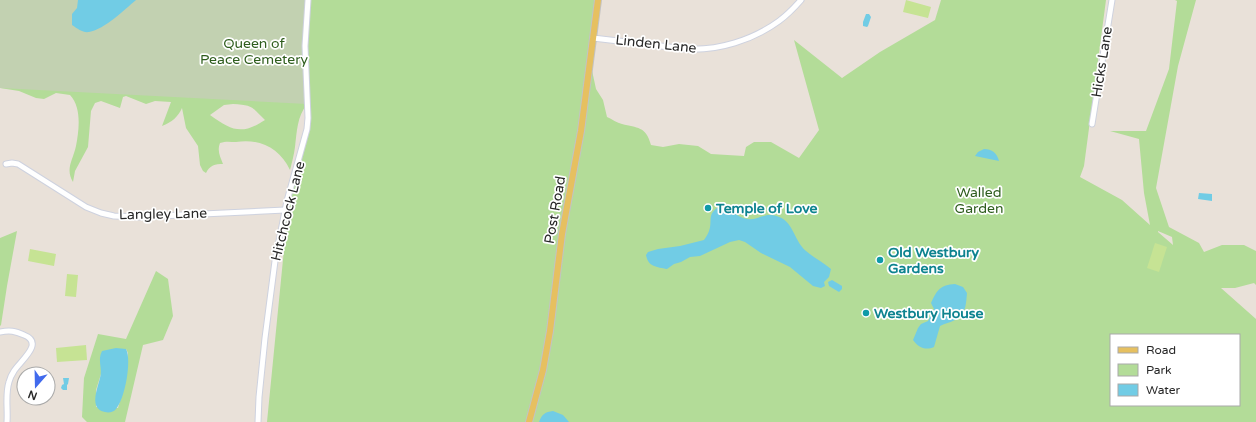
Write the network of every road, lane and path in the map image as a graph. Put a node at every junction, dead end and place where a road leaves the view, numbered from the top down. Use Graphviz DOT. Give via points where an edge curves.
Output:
graph roads {
  1 [pos="308,0"];
  2 [pos="598,0"];
  3 [pos="801,0"];
  4 [pos="1112,0"];
  5 [pos="593,38"];
  6 [pos="1092,124"];
  7 [pos="6,164"];
  8 [pos="285,210"];
  9 [pos="0,332"];
  10 [pos="7,422"];
  11 [pos="258,422"];
  12 [pos="529,422"];
  1 -- 8 [label="street, Hitchcock Lane" via="305,46 307,129"];
  2 -- 5 [label="main road, Post Road"];
  3 -- 5 [label="street, Linden Lane" via="788,14 768,28 720,47 686,49"];
  4 -- 6 [label="street, Hicks Lane"];
  5 -- 12 [label="main road, Post Road" via="543,370"];
  7 -- 8 [label="street, Langley Lane" via="18,164 86,207 114,216"];
  8 -- 11 [label="street, Hitchcock Lane" via="275,261"];
  9 -- 10 [label="street" via="10,330 28,336 32,345 31,350 13,372 8,384"];
}
